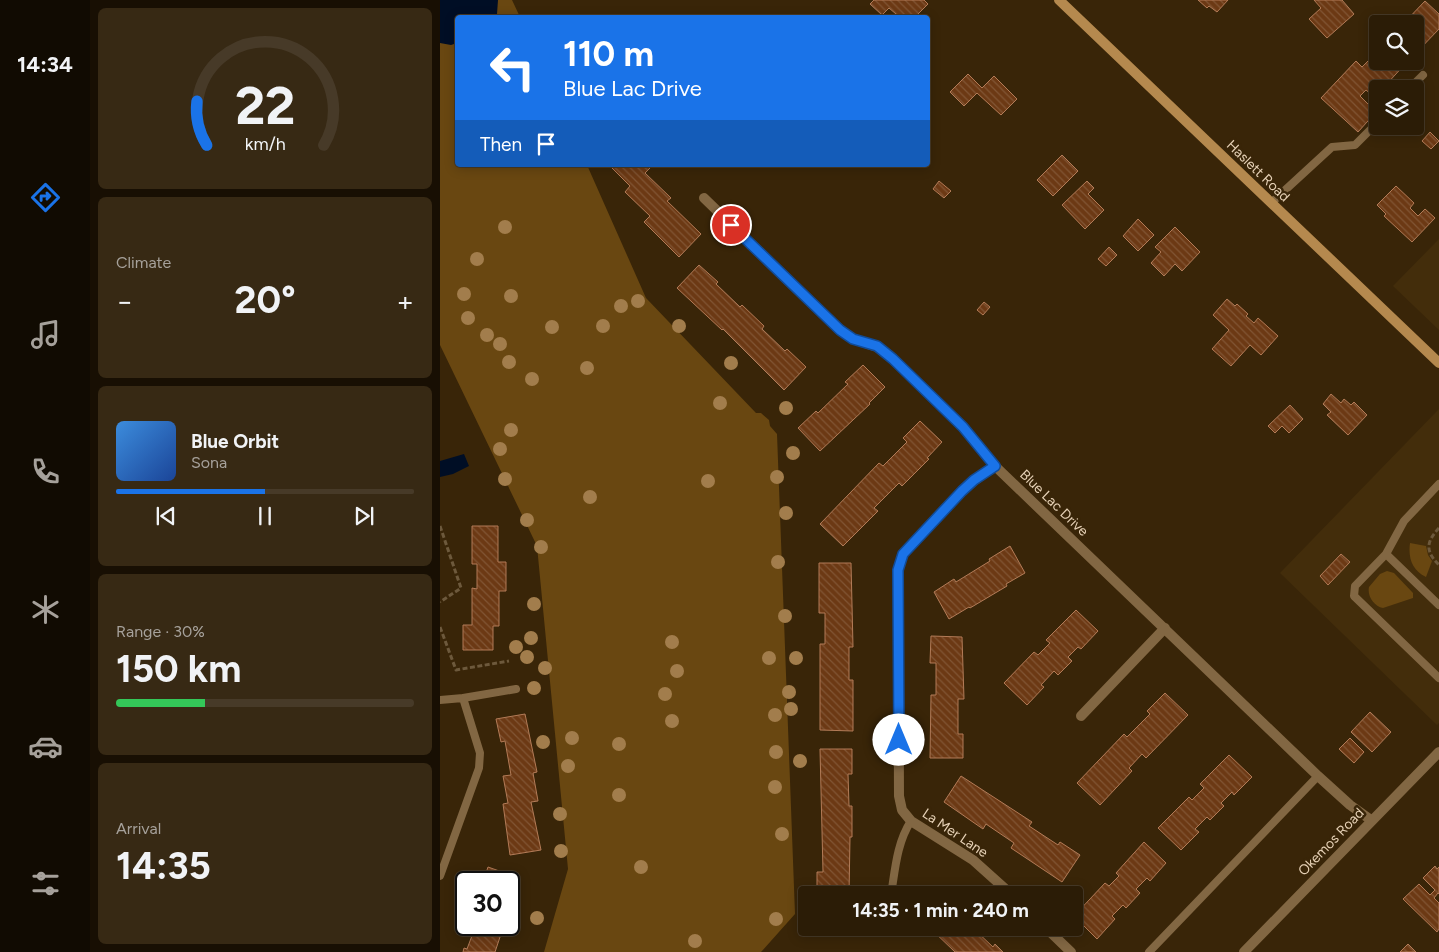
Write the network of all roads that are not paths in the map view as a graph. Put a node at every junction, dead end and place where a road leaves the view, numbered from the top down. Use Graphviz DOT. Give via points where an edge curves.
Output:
graph roads {
  1 [pos="1058,0"];
  2 [pos="1423,74"];
  3 [pos="1417,80"];
  4 [pos="1369,131"];
  5 [pos="704,198"];
  6 [pos="1271,203"];
  7 [pos="1439,363"];
  8 [pos="995,466"];
  9 [pos="1439,484"];
  10 [pos="1386,554"];
  11 [pos="1439,606"];
  12 [pos="1165,628"];
  13 [pos="1439,678"];
  14 [pos="516,689"];
  15 [pos="463,698"];
  16 [pos="440,700"];
  17 [pos="1081,716"];
  18 [pos="1439,752"];
  19 [pos="1318,776"];
  20 [pos="1371,820"];
  21 [pos="911,821"];
  22 [pos="440,876"];
  23 [pos="893,886"];
  24 [pos="1002,886"];
  25 [pos="1054,936"];
  26 [pos="1071,952"];
  27 [pos="1149,952"];
  28 [pos="1244,952"];
  1 -- 6 [label="main road, Haslett Road"];
  2 -- 3 [label="lane"];
  4 -- 6 [label="lane" via="1356,145 1332,148"];
  5 -- 8 [label="street, Blue Lac Drive" via="840,330 853,339 877,346 893,359 963,427"];
  6 -- 7 [label="main road, Haslett Road"];
  8 -- 12 [label="street, Blue Lac Drive"];
  8 -- 21 [label="street, La Mer Lane" via="962,491 903,554 898,570 899,796 902,810"];
  9 -- 10 [label="lane" via="1404,521"];
  10 -- 11 [label="lane"];
  10 -- 13 [label="lane" via="1355,586 1354,596"];
  12 -- 17 [label="street"];
  12 -- 19 [label="street, Blue Lac Drive"];
  14 -- 15 [label="lane"];
  15 -- 16 [label="lane"];
  15 -- 22 [label="lane" via="480,753 479,768"];
  18 -- 20 [label="street, Okemos Road"];
  19 -- 20 [label="street, Blue Lac Drive" via="1350,806"];
  19 -- 27 [label="lane"];
  20 -- 28 [label="street, Okemos Road"];
  21 -- 23 [label="lane" via="901,843"];
  21 -- 24 [label="street, La Mer Lane" via="972,860"];
  25 -- 26 [label="street"];
}
